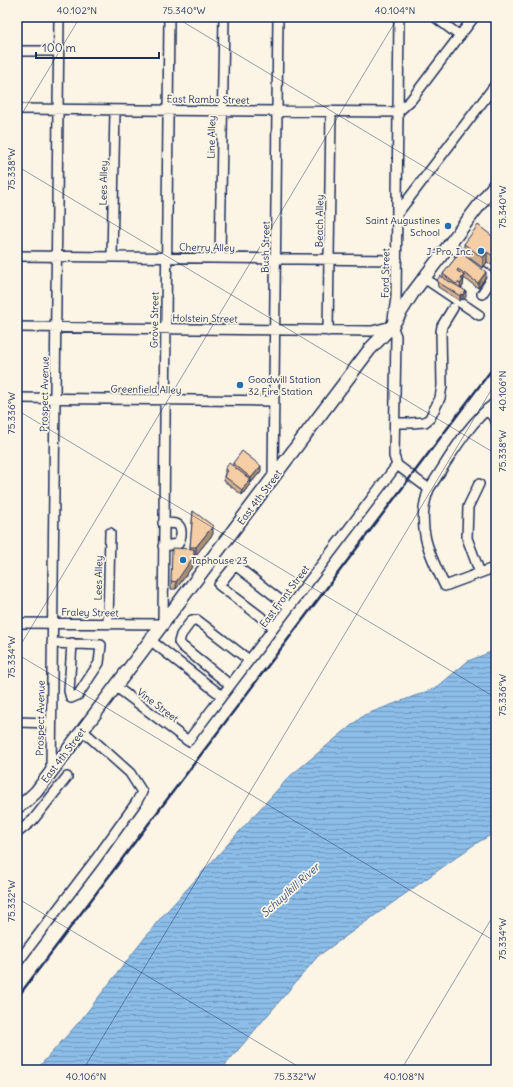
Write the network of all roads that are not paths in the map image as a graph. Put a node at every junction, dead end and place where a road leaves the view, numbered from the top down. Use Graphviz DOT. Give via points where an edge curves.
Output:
graph roads {
  1 [pos="59,17"];
  2 [pos="169,17"];
  3 [pos="224,17"];
  4 [pos="278,17"];
  5 [pos="399,17"];
  6 [pos="435,17"];
  7 [pos="474,17"];
  8 [pos="460,36"];
  9 [pos="17,51"];
  10 [pos="58,51"];
  11 [pos="496,84"];
  12 [pos="17,108"];
  13 [pos="58,109"];
  14 [pos="115,110"];
  15 [pos="168,110"];
  16 [pos="223,110"];
  17 [pos="277,111"];
  18 [pos="331,111"];
  19 [pos="398,112"];
  20 [pos="495,188"];
  21 [pos="397,214"];
  22 [pos="449,245"];
  23 [pos="17,256"];
  24 [pos="56,257"];
  25 [pos="112,257"];
  26 [pos="166,258"];
  27 [pos="220,258"];
  28 [pos="276,259"];
  29 [pos="329,259"];
  30 [pos="396,260"];
  31 [pos="424,278"];
  32 [pos="482,294"];
  33 [pos="453,308"];
  34 [pos="478,315"];
  35 [pos="392,326"];
  36 [pos="17,327"];
  37 [pos="55,327"];
  38 [pos="165,329"];
  39 [pos="275,330"];
  40 [pos="328,331"];
  41 [pos="17,398"];
  42 [pos="54,398"];
  43 [pos="164,400"];
  44 [pos="274,401"];
  45 [pos="496,402"];
  46 [pos="487,409"];
  47 [pos="496,421"];
  48 [pos="395,423"];
  49 [pos="397,465"];
  50 [pos="273,478"];
  51 [pos="480,484"];
  52 [pos="429,489"];
  53 [pos="164,523"];
  54 [pos="110,533"];
  55 [pos="163,546"];
  56 [pos="496,567"];
  57 [pos="480,573"];
  58 [pos="289,607"];
  59 [pos="17,622"];
  60 [pos="52,623"];
  61 [pos="108,623"];
  62 [pos="162,624"];
  63 [pos="274,627"];
  64 [pos="150,640"];
  65 [pos="52,643"];
  66 [pos="72,644"];
  67 [pos="249,660"];
  68 [pos="230,684"];
  69 [pos="115,686"];
  70 [pos="222,696"];
  71 [pos="17,722"];
  72 [pos="51,723"];
  73 [pos="82,730"];
  74 [pos="188,741"];
  75 [pos="51,772"];
  76 [pos="67,777"];
  77 [pos="17,807"];
  78 [pos="17,833"];
  79 [pos="17,963"];
  1 -- 10 [label="street, Prospect Avenue"];
  2 -- 15 [label="street, Grove Street"];
  3 -- 16 [label="street, Line Alley"];
  4 -- 17 [label="street, Bush Street"];
  5 -- 19 [label="street, Ford Street"];
  6 -- 8 [label="street"];
  7 -- 8 [label="street"];
  8 -- 19 [label="street" via="411,100"];
  9 -- 10 [label="street"];
  10 -- 13 [label="street, Prospect Avenue"];
  11 -- 21 [label="street"];
  12 -- 13 [label="street, East Rambo Street"];
  13 -- 14 [label="street, East Rambo Street"];
  13 -- 24 [label="street, Prospect Avenue"];
  14 -- 15 [label="street, East Rambo Street"];
  14 -- 25 [label="street, Lees Alley"];
  15 -- 16 [label="street, East Rambo Street"];
  15 -- 26 [label="street, Grove Street"];
  16 -- 17 [label="street, East Rambo Street"];
  16 -- 27 [label="street, Line Alley"];
  17 -- 18 [label="street, East Rambo Street"];
  17 -- 28 [label="street, Bush Street"];
  18 -- 19 [label="street, East Rambo Street"];
  18 -- 29 [label="street, Beach Alley"];
  19 -- 21 [label="street, Ford Street"];
  20 -- 22 [label="main road, East 4th Street"];
  21 -- 30 [label="street, Ford Street"];
  22 -- 31 [label="main road, East 4th Street"];
  22 -- 32 [label="street" via="489,276 490,282"];
  23 -- 24 [label="street, Cherry Alley"];
  24 -- 25 [label="street, Cherry Alley"];
  24 -- 37 [label="street, Prospect Avenue"];
  25 -- 26 [label="street, Cherry Alley"];
  26 -- 27 [label="street, Cherry Alley"];
  26 -- 38 [label="street, Grove Street"];
  27 -- 28 [label="street, Cherry Alley"];
  28 -- 29 [label="street, Cherry Alley"];
  28 -- 39 [label="street, Bush Street"];
  29 -- 30 [label="street, Cherry Alley"];
  29 -- 40 [label="street, Beach Alley"];
  30 -- 35 [label="street, Ford Street" via="396,298"];
  31 -- 34 [label="street"];
  31 -- 35 [label="main road, East 4th Street"];
  33 -- 48 [label="street" via="442,326 442,386 440,398 430,418 425,422"];
  35 -- 40 [label="street, Holstein Street" via="372,331"];
  35 -- 48 [label="street, Ford Street" via="396,336"];
  35 -- 50 [label="main road, East 4th Street" via="370,349"];
  36 -- 37 [label="street, Holstein Street"];
  37 -- 38 [label="street, Holstein Street"];
  37 -- 42 [label="street, Prospect Avenue"];
  38 -- 39 [label="street, Holstein Street"];
  38 -- 43 [label="street, Grove Street"];
  39 -- 40 [label="street, Holstein Street"];
  39 -- 44 [label="street, Bush Street"];
  41 -- 42 [label="street, Greenfield Alley"];
  42 -- 43 [label="street, Greenfield Alley"];
  42 -- 60 [label="street, Prospect Avenue"];
  43 -- 44 [label="street, Greenfield Alley"];
  43 -- 53 [label="street, Grove Street"];
  44 -- 50 [label="street, Bush Street"];
  45 -- 46 [label="street"];
  46 -- 47 [label="street"];
  46 -- 52 [label="street" via="474,422"];
  48 -- 49 [label="street, Ford Street" via="394,456"];
  49 -- 52 [label="street"];
  49 -- 58 [label="street, East Front Street"];
  50 -- 62 [label="main road, East 4th Street"];
  51 -- 57 [label="street" via="468,507 467,538"];
  52 -- 57 [label="street" via="424,503 423,530 433,562 445,586"];
  53 -- 55 [label="street, Grove Street"];
  53 -- 55 [label="street" via="176,524 181,529 178,544"];
  54 -- 61 [label="street, Lees Alley"];
  55 -- 62 [label="street, Grove Street"];
  56 -- 57 [label="street"];
  58 -- 63 [label="street, East Front Street"];
  58 -- 63 [label="street" via="235,565 219,585"];
  59 -- 60 [label="street, Fraley Street"];
  60 -- 61 [label="street, Fraley Street"];
  60 -- 65 [label="street, Prospect Avenue"];
  61 -- 62 [label="street, Fraley Street"];
  62 -- 64 [label="main road, East 4th Street"];
  63 -- 67 [label="street, East Front Street"];
  64 -- 69 [label="main road, East 4th Street"];
  64 -- 70 [label="street"];
  65 -- 66 [label="street"];
  65 -- 72 [label="street, Prospect Avenue"];
  66 -- 66 [label="street" via="101,645 99,663 78,695 72,698 69,691"];
  67 -- 68 [label="street, East Front Street"];
  67 -- 68 [label="street" via="197,620 192,620 184,630 179,639 182,646"];
  68 -- 70 [label="street, East Front Street"];
  69 -- 73 [label="main road, East 4th Street"];
  69 -- 74 [label="street, Vine Street"];
  70 -- 74 [label="street, East Front Street"];
  71 -- 72 [label="street"];
  72 -- 75 [label="street, Prospect Avenue"];
  73 -- 75 [label="main road, East 4th Street"];
  73 -- 79 [label="street" via="130,773 142,792"];
  75 -- 77 [label="main road, East 4th Street" via="30,798"];
  76 -- 78 [label="street" via="33,820"];
}
